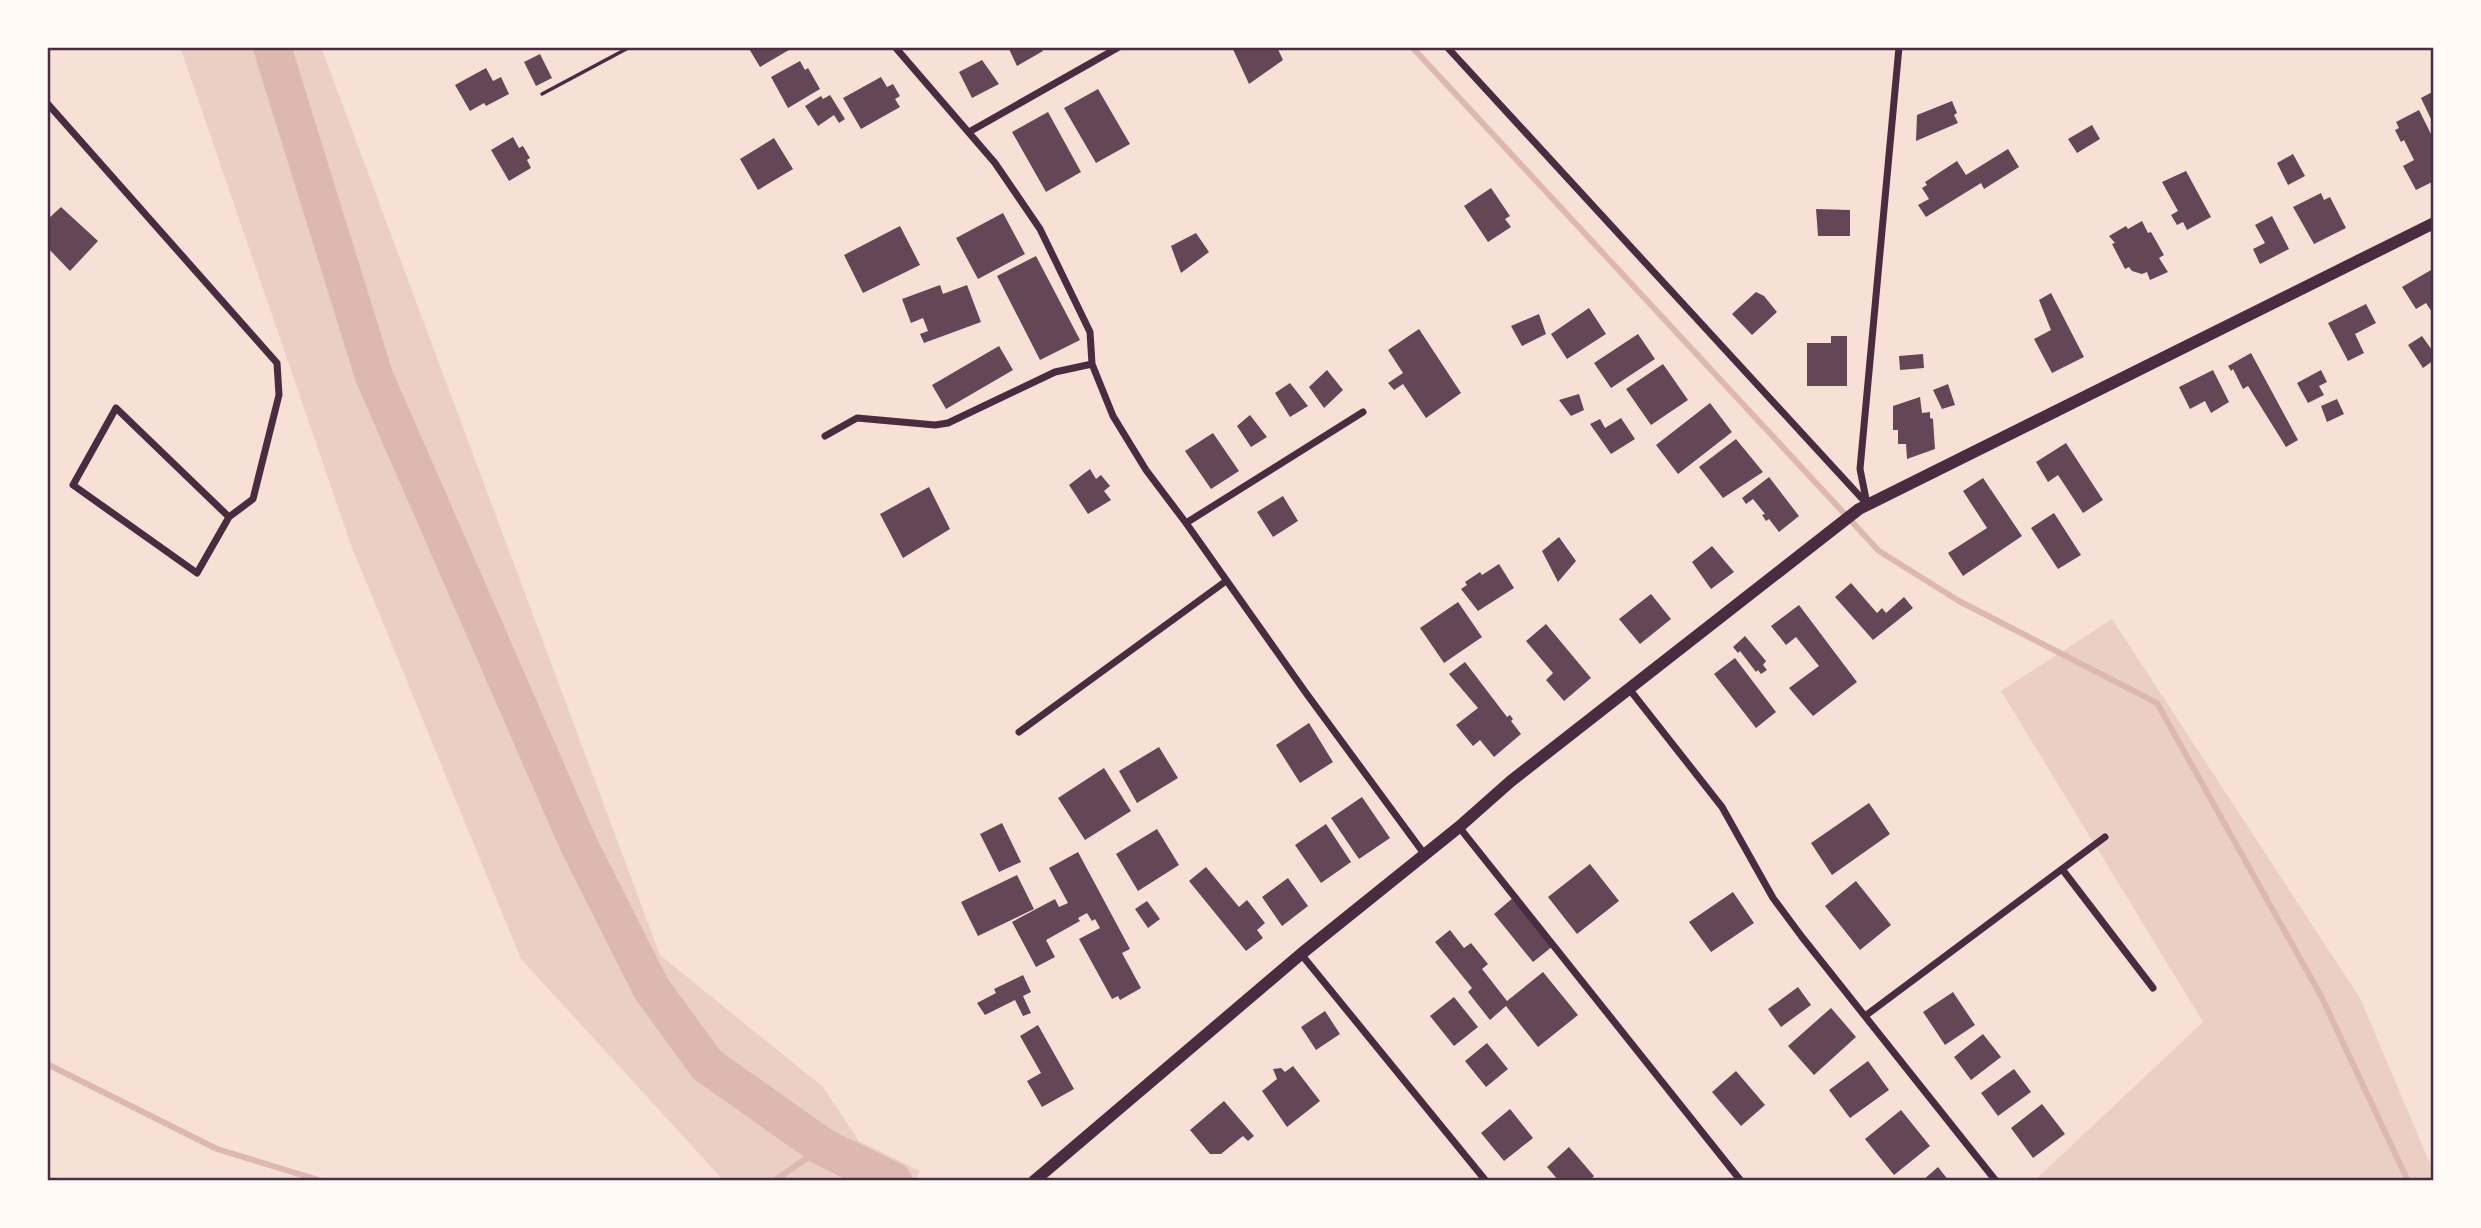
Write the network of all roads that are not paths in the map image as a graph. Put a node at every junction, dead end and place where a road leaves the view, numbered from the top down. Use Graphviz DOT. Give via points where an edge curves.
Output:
graph roads {
  1 [pos="895,47"];
  2 [pos="1119,47"];
  3 [pos="1447,47"];
  4 [pos="1899,47"];
  5 [pos="47,103"];
  6 [pos="969,132"];
  7 [pos="2434,223"];
  8 [pos="1092,364"];
  9 [pos="1363,412"];
  10 [pos="825,436"];
  11 [pos="1863,507"];
  12 [pos="229,517"];
  13 [pos="1186,523"];
  14 [pos="1226,581"];
  15 [pos="1630,690"];
  16 [pos="1019,732"];
  17 [pos="1459,827"];
  18 [pos="2105,837"];
  19 [pos="1425,855"];
  20 [pos="2062,869"];
  21 [pos="1301,954"];
  22 [pos="2153,988"];
  23 [pos="1865,1016"];
  24 [pos="1034,1181"];
  25 [pos="1486,1181"];
  26 [pos="1741,1181"];
  27 [pos="1996,1181"];
  1 -- 6 [label="street"];
  2 -- 6 [label="street"];
  3 -- 11 [label="street"];
  4 -- 11 [label="street" via="1860,469"];
  5 -- 12 [label="street" via="277,363 279,395 253,499"];
  6 -- 8 [label="street" via="1040,229 1090,332"];
  7 -- 11 [label="street"];
  8 -- 10 [label="street" via="1055,372 948,423 857,418"];
  8 -- 13 [label="street" via="1113,416"];
  9 -- 13 [label="street"];
  11 -- 15 [label="street"];
  12 -- 12 [label="street" via="197,573 73,485 116,408"];
  13 -- 14 [label="street"];
  14 -- 16 [label="street"];
  14 -- 19 [label="street"];
  15 -- 17 [label="street"];
  15 -- 23 [label="street" via="1721,807 1773,898"];
  17 -- 19 [label="street"];
  17 -- 26 [label="street"];
  18 -- 20 [label="street"];
  19 -- 21 [label="street"];
  20 -- 22 [label="street"];
  20 -- 23 [label="street"];
  21 -- 24 [label="street"];
  21 -- 25 [label="street"];
  23 -- 27 [label="street"];
}
